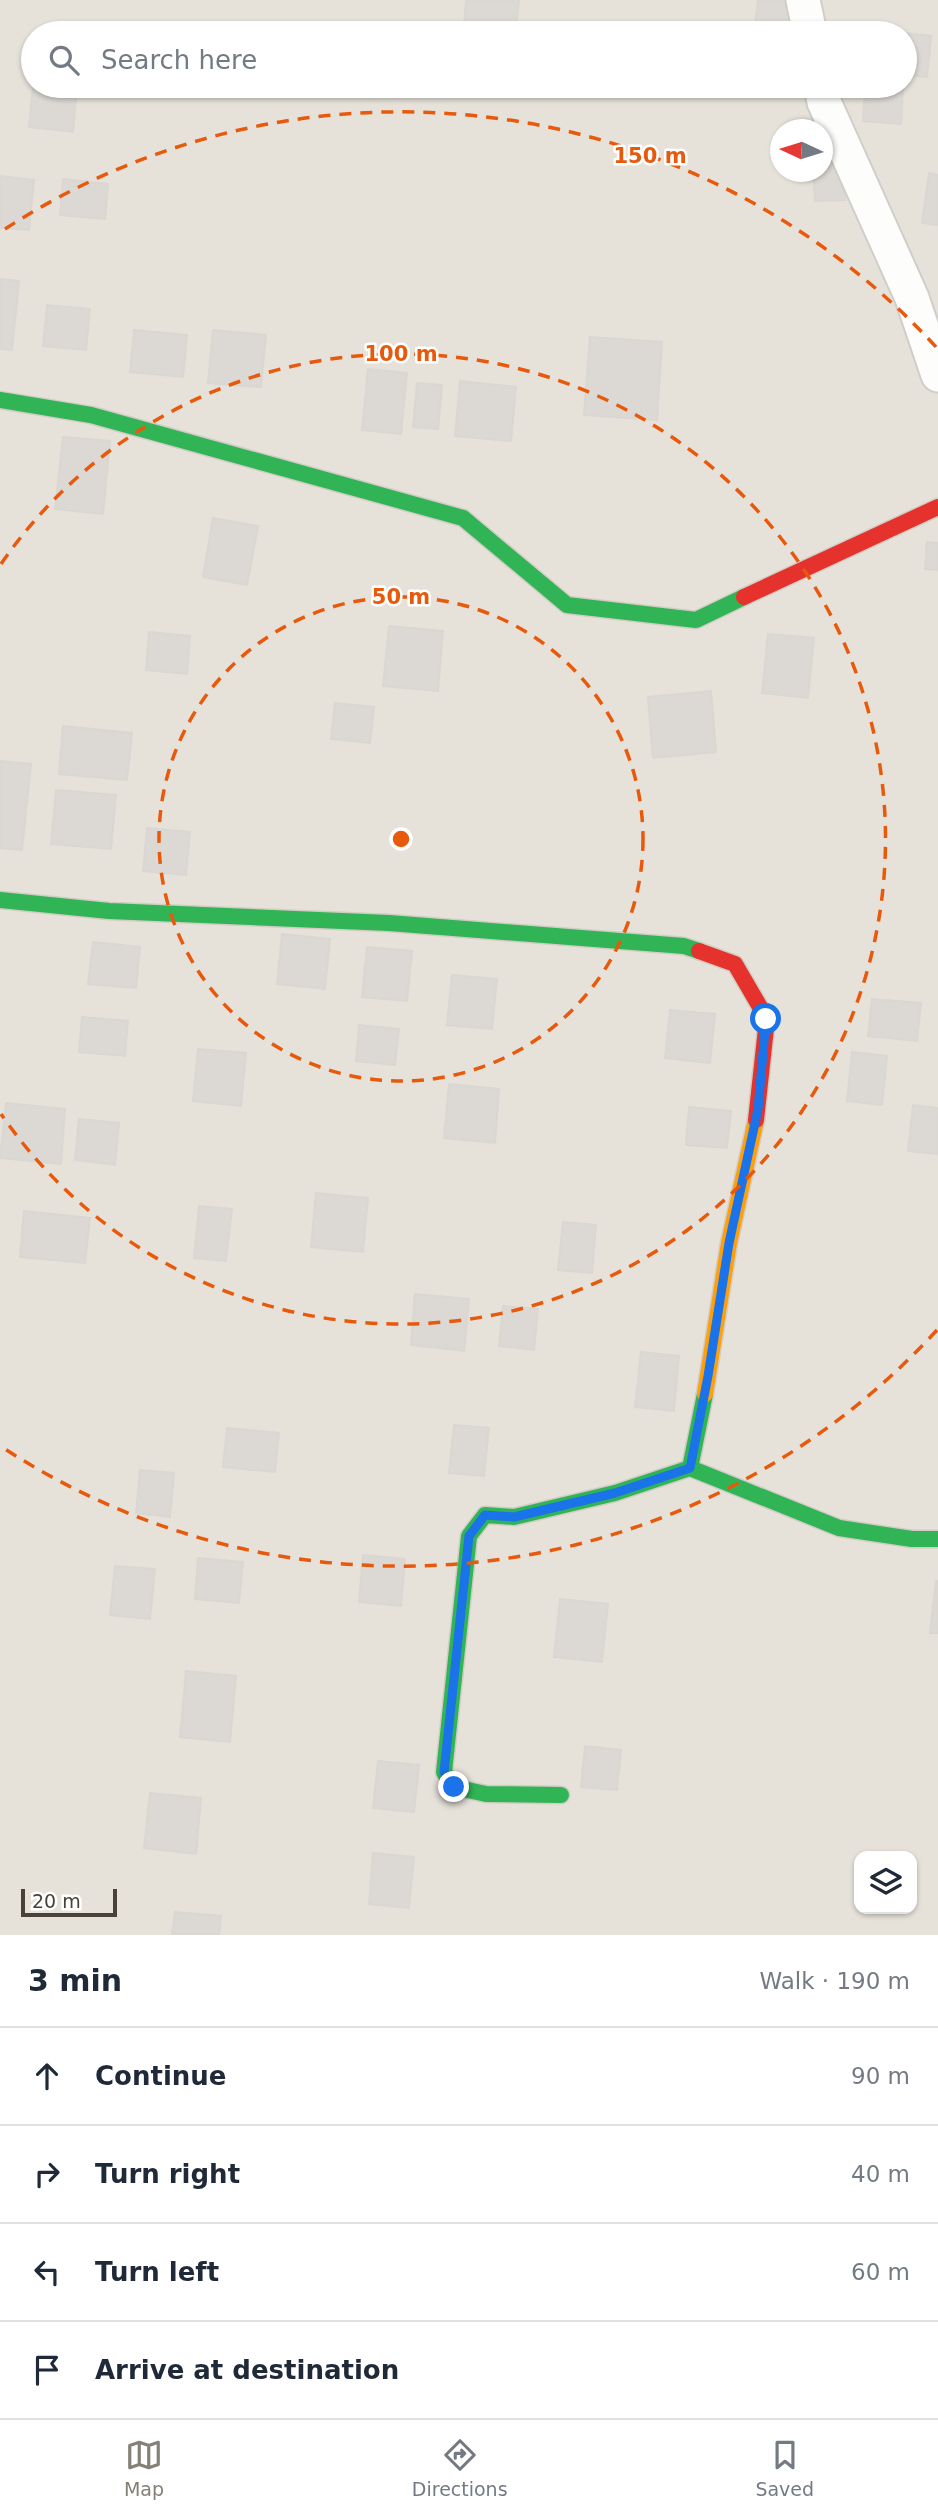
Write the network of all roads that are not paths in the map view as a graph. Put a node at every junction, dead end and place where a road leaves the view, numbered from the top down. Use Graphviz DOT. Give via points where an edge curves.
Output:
graph roads {
  1 [pos="803,0"];
  2 [pos="807,21"];
  3 [pos="823,98"];
  4 [pos="938,375"];
  5 [pos="0,400"];
  6 [pos="938,508"];
  7 [pos="0,900"];
  8 [pos="690,1468"];
  9 [pos="938,1539"];
  10 [pos="561,1795"];
  1 -- 2 [label="street"];
  3 -- 4 [label="street" via="912,298"];
  5 -- 6 [label="street" via="92,415 463,518 567,605 683,619 696,620"];
  7 -- 8 [label="street" via="106,911 292,918 684,946 735,964 766,1019 758,1109 729,1243"];
  8 -- 9 [label="street" via="839,1528"];
  8 -- 10 [label="street" via="615,1493 514,1517 485,1515 469,1536 444,1772 454,1787 486,1794"];
}
